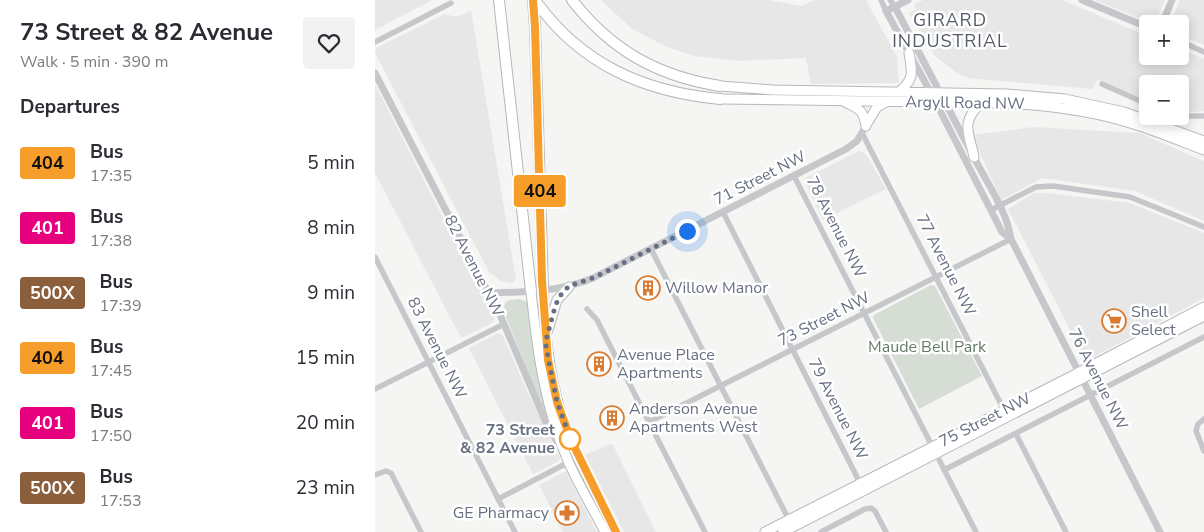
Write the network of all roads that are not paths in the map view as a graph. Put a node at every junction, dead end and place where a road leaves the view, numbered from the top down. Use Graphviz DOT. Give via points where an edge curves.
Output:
graph roads {
  1 [pos="499,0"];
  2 [pos="534,0"];
  3 [pos="571,0"];
  4 [pos="881,0"];
  5 [pos="890,0"];
  6 [pos="908,0"];
  7 [pos="1082,0"];
  8 [pos="1172,0"];
  9 [pos="451,3"];
  10 [pos="895,7"];
  11 [pos="886,11"];
  12 [pos="1165,15"];
  13 [pos="1139,24"];
  14 [pos="375,42"];
  15 [pos="1189,45"];
  16 [pos="1204,52"];
  17 [pos="909,53"];
  18 [pos="375,73"];
  19 [pos="1102,84"];
  20 [pos="720,86"];
  21 [pos="899,92"];
  22 [pos="931,93"];
  23 [pos="941,93"];
  24 [pos="720,99"];
  25 [pos="1139,100"];
  26 [pos="843,101"];
  27 [pos="888,101"];
  28 [pos="935,102"];
  29 [pos="946,102"];
  30 [pos="981,103"];
  31 [pos="1189,116"];
  32 [pos="1204,116"];
  33 [pos="864,129"];
  34 [pos="1204,141"];
  35 [pos="1204,150"];
  36 [pos="974,157"];
  37 [pos="794,176"];
  38 [pos="999,206"];
  39 [pos="991,210"];
  40 [pos="723,212"];
  41 [pos="1204,227"];
  42 [pos="1011,239"];
  43 [pos="651,249"];
  44 [pos="375,257"];
  45 [pos="936,277"];
  46 [pos="569,286"];
  47 [pos="543,290"];
  48 [pos="531,291"];
  49 [pos="488,293"];
  50 [pos="1204,307"];
  51 [pos="587,309"];
  52 [pos="865,313"];
  53 [pos="1204,316"];
  54 [pos="503,324"];
  55 [pos="1204,337"];
  56 [pos="546,340"];
  57 [pos="792,350"];
  58 [pos="429,362"];
  59 [pos="1081,376"];
  60 [pos="721,386"];
  61 [pos="375,389"];
  62 [pos="1091,396"];
  63 [pos="1004,410"];
  64 [pos="1204,419"];
  65 [pos="649,422"];
  66 [pos="1016,434"];
  67 [pos="934,451"];
  68 [pos="1204,451"];
  69 [pos="569,462"];
  70 [pos="944,470"];
  71 [pos="375,475"];
  72 [pos="861,483"];
  73 [pos="498,499"];
  74 [pos="792,526"];
  75 [pos="421,532"];
  76 [pos="515,532"];
  77 [pos="605,532"];
  78 [pos="616,532"];
  79 [pos="705,532"];
  80 [pos="765,532"];
  81 [pos="783,532"];
  82 [pos="821,532"];
  83 [pos="886,532"];
  84 [pos="976,532"];
  85 [pos="1067,532"];
  86 [pos="1160,532"];
  1 -- 48 [label="highway"];
  2 -- 24 [label="highway" via="565,34 610,68 672,93"];
  2 -- 47 [label="highway"];
  3 -- 20 [label="highway" via="595,28 636,58 681,77"];
  4 -- 11 [label="street, 76 Avenue NW"];
  5 -- 10 [label="street, 76 Avenue NW"];
  6 -- 10 [label="street"];
  7 -- 13 [label="street"];
  8 -- 12 [label="street"];
  9 -- 14 [label="street"];
  10 -- 11 [label="street"];
  10 -- 23 [label="street, 76 Avenue NW"];
  11 -- 17 [label="street, 76 Avenue NW"];
  15 -- 16 [label="street"];
  17 -- 21 [label="main road" via="911,80"];
  17 -- 22 [label="street, 76 Avenue NW"];
  18 -- 49 [label="street, 82 Avenue NW"];
  19 -- 25 [label="street"];
  20 -- 21 [label="main road, Argyll Road NW"];
  21 -- 22 [label="main road, Argyll Road NW"];
  22 -- 23 [label="main road, Argyll Road NW"];
  22 -- 28 [label="street, 76 Avenue NW"];
  23 -- 29 [label="street, 76 Avenue NW"];
  23 -- 34 [label="main road, Argyll Road NW" via="1079,101 1142,117"];
  24 -- 26 [label="main road, Argyll Road NW"];
  26 -- 27 [label="main road, Argyll Road NW"];
  26 -- 33 [label="main road" via="861,110"];
  27 -- 28 [label="main road, Argyll Road NW"];
  27 -- 33 [label="main road" via="877,107"];
  28 -- 29 [label="main road, Argyll Road NW"];
  28 -- 39 [label="street, 76 Avenue NW"];
  29 -- 30 [label="main road, Argyll Road NW"];
  29 -- 36 [label="street, 76 Avenue NW"];
  30 -- 35 [label="main road, Argyll Road NW" via="1046,106 1096,114 1140,126"];
  30 -- 36 [label="main road" via="970,115 967,126"];
  31 -- 32 [label="street"];
  33 -- 37 [label="street, 71 Street NW" via="849,148"];
  33 -- 45 [label="street, 77 Avenue NW"];
  36 -- 38 [label="street, 76 Avenue NW"];
  37 -- 40 [label="street, 71 Street NW"];
  37 -- 52 [label="street, 78 Avenue NW"];
  38 -- 39 [label="street"];
  38 -- 41 [label="street" via="1035,187 1053,186 1130,197"];
  38 -- 42 [label="street, 76 Avenue NW"];
  39 -- 42 [label="street, 76 Avenue NW" via="1002,232"];
  40 -- 43 [label="street, 71 Street NW"];
  40 -- 57 [label="street, 79 Avenue NW"];
  42 -- 45 [label="street, 73 Street NW"];
  42 -- 59 [label="street, 76 Avenue NW"];
  43 -- 46 [label="street, 71 Street NW" via="593,278"];
  43 -- 60 [label="street"];
  44 -- 58 [label="street, 83 Avenue NW"];
  45 -- 52 [label="street, 73 Street NW"];
  45 -- 63 [label="street, 77 Avenue NW"];
  46 -- 47 [label="street, 71 Street NW"];
  46 -- 56 [label="main road" via="557,300"];
  47 -- 48 [label="street, 71 Street NW"];
  47 -- 56 [label="main road"];
  48 -- 49 [label="street, 71 Street NW"];
  48 -- 69 [label="main road, 82 Avenue NW" via="543,382"];
  49 -- 54 [label="street, 82 Avenue NW"];
  50 -- 59 [label="main road, 75 Street NW"];
  51 -- 65 [label="street" via="597,320"];
  52 -- 57 [label="street, 73 Street NW"];
  52 -- 67 [label="street, 78 Avenue NW"];
  53 -- 59 [label="main road, 75 Street NW"];
  54 -- 58 [label="street"];
  54 -- 69 [label="street, 82 Avenue NW" via="547,425"];
  55 -- 62 [label="street, 75 Street NW"];
  56 -- 78 [label="main road" via="557,402 571,440"];
  57 -- 60 [label="street, 73 Street NW"];
  57 -- 72 [label="street, 79 Avenue NW"];
  58 -- 61 [label="street"];
  58 -- 73 [label="street, 83 Avenue NW"];
  59 -- 62 [label="street, 76 Avenue NW"];
  59 -- 63 [label="main road, 75 Street NW"];
  59 -- 67 [label="main road, 75 Street NW"];
  60 -- 65 [label="street, 73 Street NW"];
  60 -- 74 [label="street"];
  62 -- 66 [label="street, 75 Street NW"];
  62 -- 86 [label="street, 76 Avenue NW"];
  63 -- 67 [label="main road, 75 Street NW"];
  64 -- 68 [label="street" via="1196,428"];
  65 -- 79 [label="street"];
  66 -- 70 [label="street, 75 Street NW"];
  66 -- 85 [label="street"];
  67 -- 70 [label="street, 78 Avenue NW"];
  67 -- 72 [label="main road, 75 Street NW"];
  67 -- 74 [label="main road, 75 Street NW"];
  69 -- 73 [label="street"];
  69 -- 77 [label="main road, 82 Avenue NW"];
  70 -- 84 [label="street, 78 Avenue NW"];
  71 -- 75 [label="street" via="386,470 391,473"];
  72 -- 74 [label="main road, 75 Street NW"];
  73 -- 76 [label="street, 83 Avenue NW"];
  74 -- 80 [label="main road, 75 Street NW"];
  74 -- 81 [label="main road, 75 Street NW"];
  82 -- 83 [label="street" via="871,508"];
}
